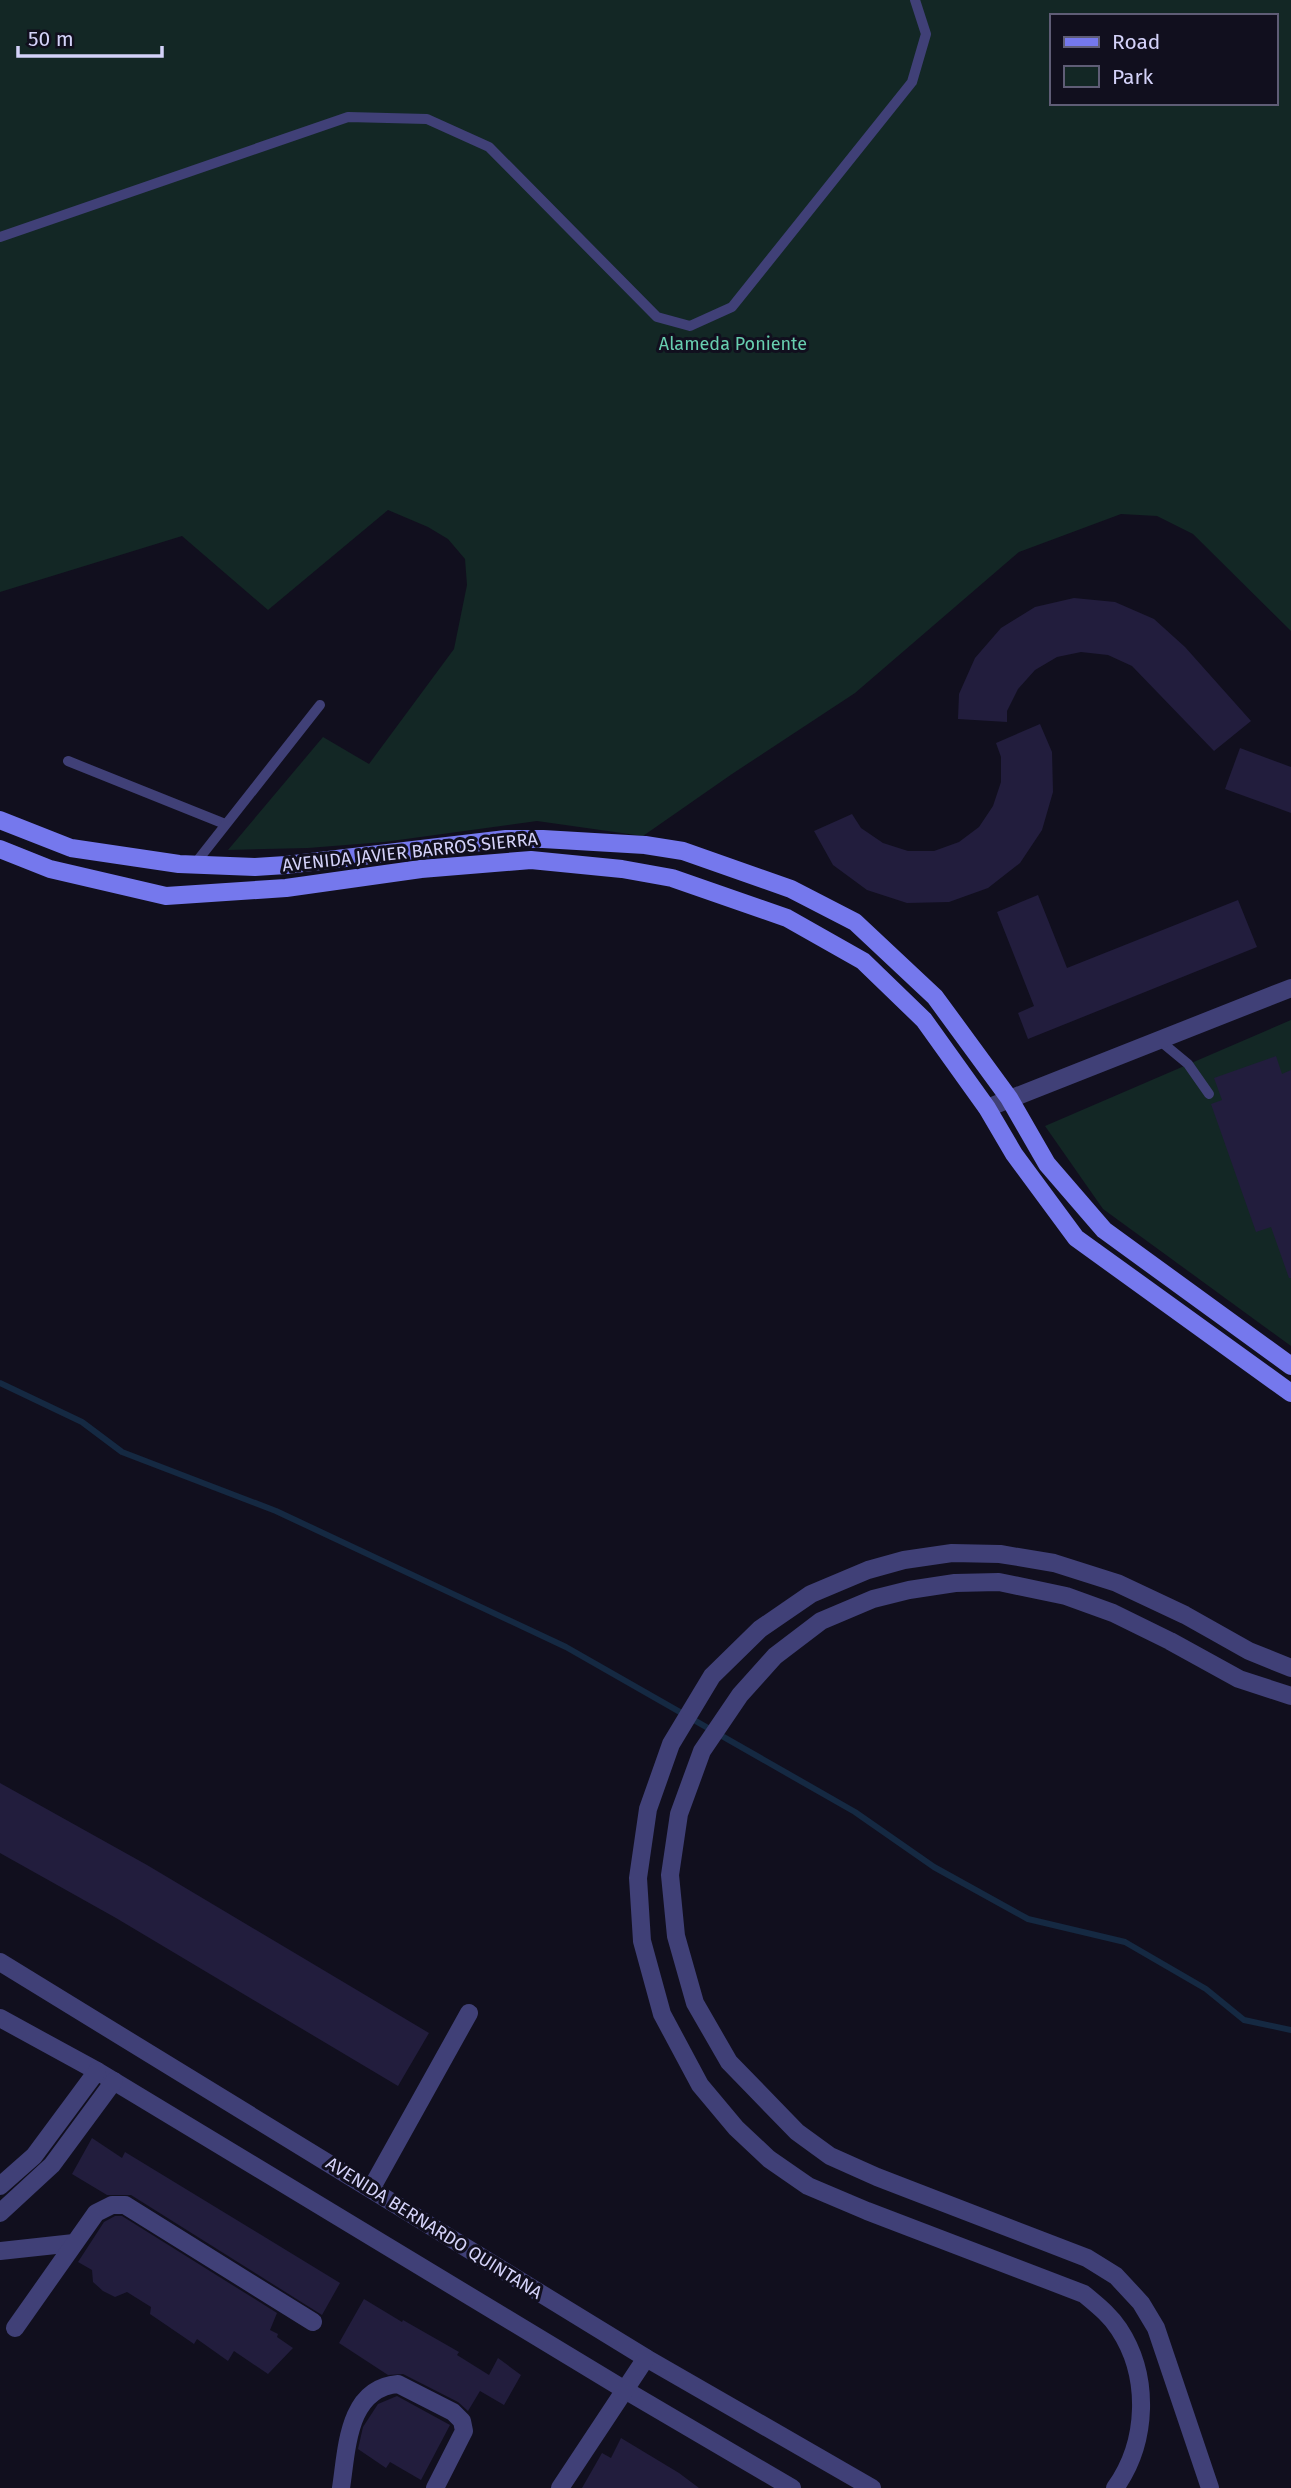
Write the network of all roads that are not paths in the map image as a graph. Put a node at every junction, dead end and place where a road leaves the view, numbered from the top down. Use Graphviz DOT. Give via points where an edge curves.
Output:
graph roads {
  1 [pos="915,0"];
  2 [pos="0,237"];
  3 [pos="320,705"];
  4 [pos="68,761"];
  5 [pos="0,820"];
  6 [pos="225,824"];
  7 [pos="0,849"];
  8 [pos="194,865"];
  9 [pos="1291,988"];
  10 [pos="1159,1040"];
  11 [pos="1209,1094"];
  12 [pos="1009,1098"];
  13 [pos="987,1108"];
  14 [pos="1291,1366"];
  15 [pos="1291,1393"];
  16 [pos="1291,1668"];
  17 [pos="1291,1696"];
  18 [pos="0,1964"];
  19 [pos="469,2012"];
  20 [pos="0,2018"];
  21 [pos="97,2071"];
  22 [pos="114,2081"];
  23 [pos="0,2186"];
  24 [pos="371,2189"];
  25 [pos="0,2213"];
  26 [pos="74,2243"];
  27 [pos="0,2251"];
  28 [pos="313,2322"];
  29 [pos="15,2328"];
  30 [pos="646,2358"];
  31 [pos="625,2390"];
  32 [pos="341,2488"];
  33 [pos="435,2488"];
  34 [pos="560,2488"];
  35 [pos="792,2488"];
  36 [pos="872,2488"];
  37 [pos="1115,2488"];
  38 [pos="1210,2488"];
  1 -- 2 [label="lane" via="926,34 912,82 732,307 690,326 657,317 489,147 427,119 348,117"];
  3 -- 6 [label="lane"];
  4 -- 6 [label="lane"];
  5 -- 8 [label="street, AVENIDA JAVIER BARROS SIERRA" via="71,848"];
  6 -- 8 [label="lane"];
  7 -- 13 [label="street, AVENIDA JAVIER BARROS SIERRA" via="50,869 166,896 286,888 421,869 531,860 671,878 787,918 863,961 924,1020"];
  8 -- 12 [label="street, AVENIDA JAVIER BARROS SIERRA" via="255,867 506,839 634,844 683,851 791,889 855,922 935,997"];
  9 -- 10 [label="street"];
  10 -- 11 [label="lane" via="1188,1064"];
  10 -- 12 [label="street"];
  12 -- 13 [label="street"];
  12 -- 14 [label="street, AVENIDA JAVIER BARROS SIERRA" via="1047,1164 1104,1230"];
  13 -- 15 [label="street, AVENIDA JAVIER BARROS SIERRA" via="1014,1154 1076,1238"];
  16 -- 37 [label="street" via="1117,1583 1054,1563 1000,1554 951,1553 904,1560 811,1594 760,1629 712,1676 671,1744 648,1809 638,1878 642,1941 662,2014 700,2085 769,2160 808,2186 1084,2294 1102,2308 1132,2354 1141,2388 1141,2426"];
  17 -- 38 [label="street" via="1238,1679 1112,1613 1066,1596 999,1582 955,1583 873,1599 821,1621 775,1656 740,1695 702,1751 679,1814 670,1875 676,1936 695,2003 729,2062 797,2132 830,2156 1087,2258 1116,2276 1156,2328"];
  18 -- 24 [label="street, AVENIDA BERNARDO QUINTANA"];
  19 -- 24 [label="street"];
  20 -- 21 [label="street"];
  21 -- 22 [label="street"];
  21 -- 23 [label="street" via="34,2156"];
  22 -- 25 [label="street" via="52,2165"];
  22 -- 31 [label="street"];
  24 -- 30 [label="street, AVENIDA BERNARDO QUINTANA"];
  26 -- 27 [label="street"];
  26 -- 28 [label="street" via="96,2213 125,2205"];
  26 -- 29 [label="street"];
  30 -- 31 [label="street"];
  30 -- 36 [label="street, AVENIDA BERNARDO QUINTANA"];
  31 -- 34 [label="street"];
  31 -- 35 [label="street"];
  32 -- 33 [label="street" via="357,2410 373,2392 398,2384 462,2421 464,2431"];
}
